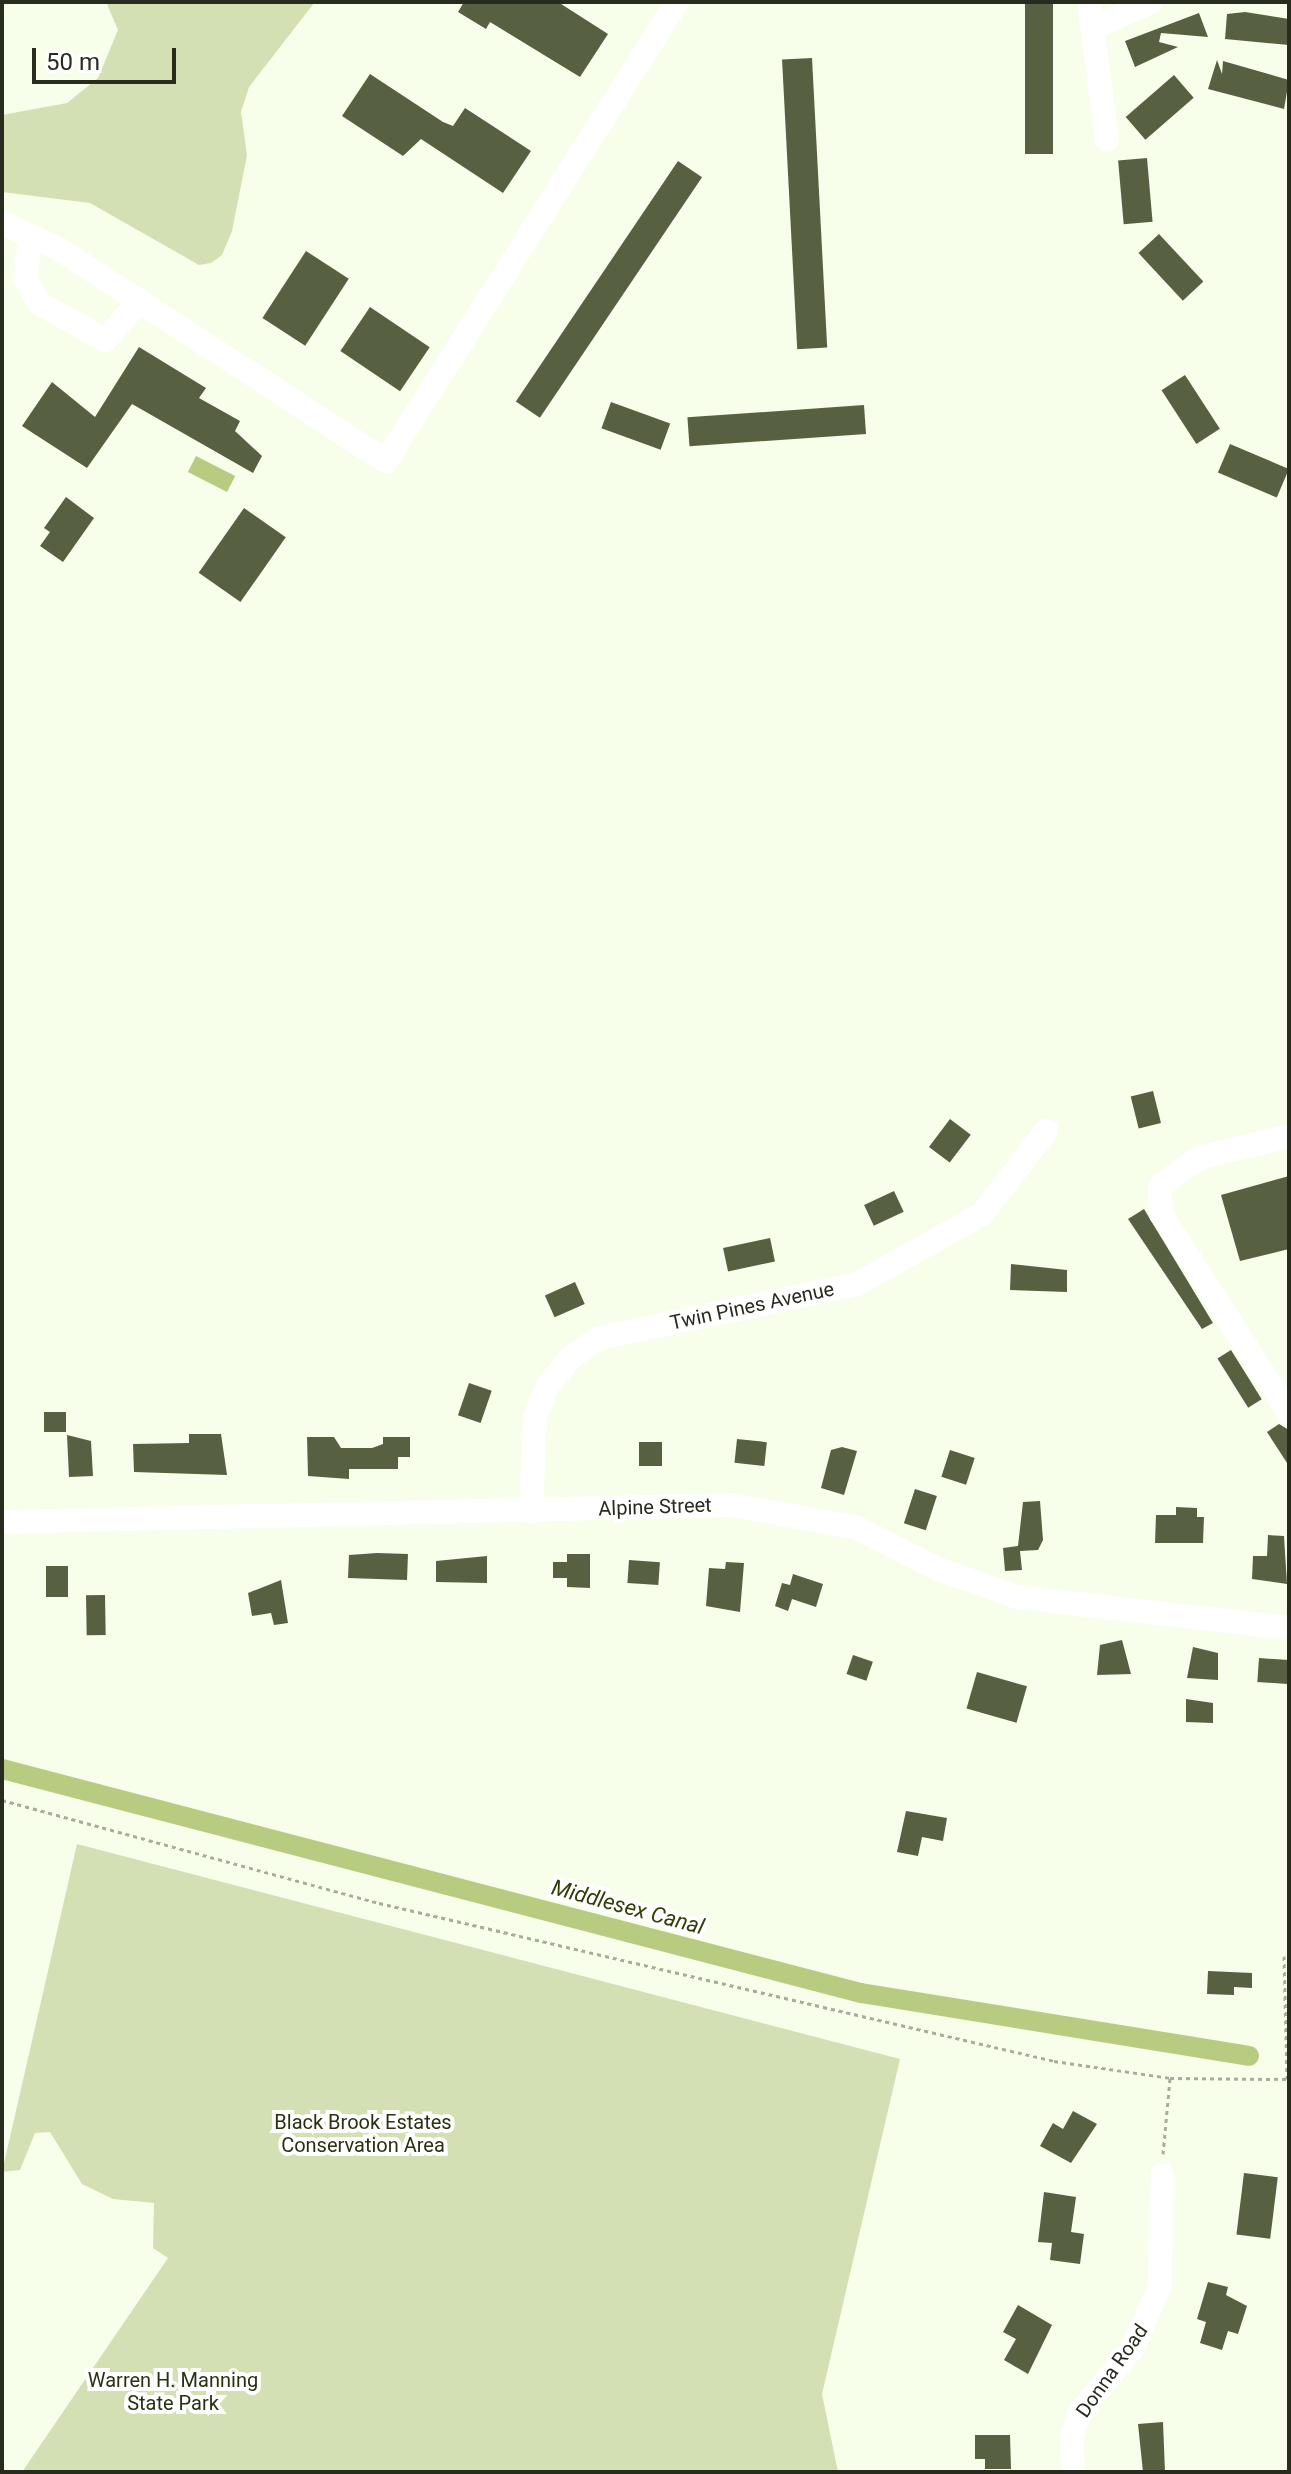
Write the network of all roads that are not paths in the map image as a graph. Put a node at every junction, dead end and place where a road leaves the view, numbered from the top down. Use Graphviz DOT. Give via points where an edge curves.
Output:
graph roads {
  1 [pos="677,2"];
  2 [pos="1089,2"];
  3 [pos="1151,2"];
  4 [pos="1093,28"];
  5 [pos="1107,140"];
  6 [pos="2,223"];
  7 [pos="31,236"];
  8 [pos="140,300"];
  9 [pos="1046,1131"];
  10 [pos="1289,1136"];
  11 [pos="1289,1413"];
  12 [pos="531,1512"];
  13 [pos="2,1522"];
  14 [pos="1289,1628"];
  15 [pos="1162,2175"];
  16 [pos="1073,2472"];
  1 -- 8 [label="street" via="386,461"];
  2 -- 4 [label="street"];
  3 -- 4 [label="street"];
  4 -- 5 [label="street"];
  6 -- 7 [label="street"];
  7 -- 8 [label="street"];
  7 -- 8 [label="street" via="25,278 39,303 105,340"];
  9 -- 12 [label="street, Twin Pines Avenue" via="982,1214 857,1284 599,1338 571,1357 547,1386 535,1418"];
  10 -- 11 [label="street" via="1199,1158 1160,1186 1161,1214"];
  12 -- 13 [label="street, Alpine Street"];
  12 -- 14 [label="street, Alpine Street" via="732,1505 795,1512 857,1528 938,1569 1017,1597"];
  15 -- 16 [label="street, Donna Road" via="1160,2286 1132,2349 1080,2412 1072,2436"];
}
